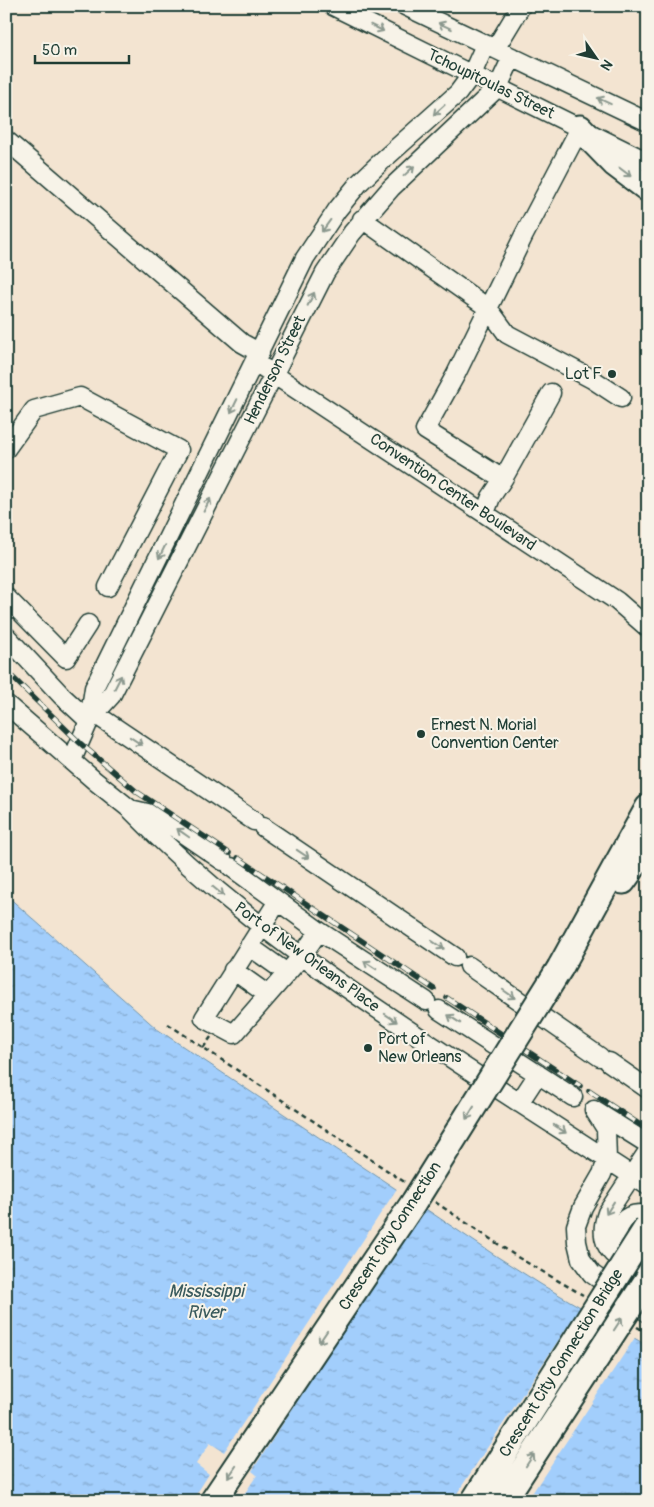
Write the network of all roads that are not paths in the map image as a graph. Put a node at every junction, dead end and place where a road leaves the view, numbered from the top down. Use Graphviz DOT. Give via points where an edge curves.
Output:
graph roads {
  1 [pos="333,6"];
  2 [pos="405,6"];
  3 [pos="521,6"];
  4 [pos="490,47"];
  5 [pos="512,58"];
  6 [pos="472,74"];
  7 [pos="498,87"];
  8 [pos="648,122"];
  9 [pos="580,128"];
  10 [pos="6,140"];
  11 [pos="648,162"];
  12 [pos="648,189"];
  13 [pos="362,219"];
  14 [pos="488,308"];
  15 [pos="257,358"];
  16 [pos="274,374"];
  17 [pos="551,393"];
  18 [pos="621,398"];
  19 [pos="6,449"];
  20 [pos="504,479"];
  21 [pos="485,513"];
  22 [pos="108,587"];
  23 [pos="6,597"];
  24 [pos="131,614"];
  25 [pos="148,622"];
  26 [pos="88,624"];
  27 [pos="648,628"];
  28 [pos="6,636"];
  29 [pos="6,704"];
  30 [pos="92,717"];
  31 [pos="72,760"];
  32 [pos="648,808"];
  33 [pos="130,809"];
  34 [pos="648,846"];
  35 [pos="278,901"];
  36 [pos="262,926"];
  37 [pos="319,931"];
  38 [pos="249,946"];
  39 [pos="301,957"];
  40 [pos="560,968"];
  41 [pos="233,970"];
  42 [pos="287,974"];
  43 [pos="268,995"];
  44 [pos="538,1074"];
  45 [pos="648,1089"];
  46 [pos="519,1103"];
  47 [pos="583,1103"];
  48 [pos="648,1144"];
  49 [pos="648,1151"];
  50 [pos="607,1160"];
  51 [pos="632,1175"];
  52 [pos="648,1186"];
  53 [pos="648,1215"];
  54 [pos="648,1226"];
  55 [pos="643,1268"];
  56 [pos="648,1313"];
  57 [pos="213,1501"];
  58 [pos="474,1501"];
  59 [pos="503,1501"];
  1 -- 6 [label="street, Tchoupitoulas Street, one-way"];
  4 -- 2 [label="street, Tchoupitoulas Street, one-way"];
  3 -- 4 [label="street, Henderson Street"];
  4 -- 5 [label="street, Tchoupitoulas Street"];
  4 -- 6 [label="street, Henderson Street"];
  5 -- 7 [label="street, Henderson Street"];
  8 -- 5 [label="street, Tchoupitoulas Street, one-way"];
  6 -- 7 [label="street, Tchoupitoulas Street"];
  6 -- 15 [label="street, Henderson Street, one-way" via="458,93 383,160 337,210 305,258"];
  7 -- 9 [label="street, Tchoupitoulas Street"];
  13 -- 7 [label="street, Henderson Street, one-way" via="390,188"];
  9 -- 11 [label="street, Tchoupitoulas Street"];
  9 -- 12 [label="highway, one-way" via="615,164"];
  9 -- 14 [label="street"];
  10 -- 15 [label="street, Convention Center Boulevard"];
  13 -- 14 [label="street"];
  16 -- 13 [label="street, Henderson Street, one-way" via="321,280"];
  14 -- 18 [label="street" via="507,334"];
  14 -- 20 [label="street" via="425,430"];
  15 -- 16 [label="street, Convention Center Boulevard"];
  15 -- 24 [label="street, Henderson Street, one-way"];
  16 -- 21 [label="street, Convention Center Boulevard"];
  25 -- 16 [label="street, Henderson Street, one-way"];
  17 -- 20 [label="street"];
  19 -- 22 [label="street" via="34,410 80,397 178,450"];
  20 -- 21 [label="street"];
  21 -- 27 [label="street, Convention Center Boulevard" via="617,602"];
  23 -- 26 [label="street" via="66,658"];
  24 -- 25 [label="street"];
  24 -- 30 [label="street, Henderson Street" via="94,688"];
  30 -- 25 [label="street, Henderson Street, one-way" via="111,696"];
  28 -- 30 [label="street" via="62,696"];
  29 -- 31 [label="street, Port of New Orleans Place"];
  30 -- 31 [label="street, Henderson Street"];
  30 -- 45 [label="street, one-way" via="258,824"];
  31 -- 33 [label="street, Port of New Orleans Place"];
  32 -- 40 [label="highway"];
  35 -- 33 [label="street, Port of New Orleans Place, one-way" via="156,815"];
  33 -- 36 [label="street, Port of New Orleans Place, one-way" via="196,874"];
  34 -- 40 [label="highway"];
  35 -- 36 [label="street"];
  35 -- 37 [label="street, Port of New Orleans Place"];
  36 -- 38 [label="street"];
  36 -- 39 [label="street, Port of New Orleans Place"];
  37 -- 39 [label="street"];
  44 -- 37 [label="street, Port of New Orleans Place, one-way"];
  38 -- 41 [label="street"];
  38 -- 42 [label="street"];
  39 -- 42 [label="street"];
  39 -- 46 [label="street, Port of New Orleans Place, one-way"];
  40 -- 57 [label="highway, Crescent City Connection, one-way, bridge" via="414,1202"];
  41 -- 43 [label="street"];
  41 -- 43 [label="street" via="204,1018 234,1034"];
  42 -- 43 [label="street"];
  44 -- 46 [label="street"];
  44 -- 47 [label="street, Port of New Orleans Place"];
  46 -- 50 [label="street, Port of New Orleans Place, one-way"];
  47 -- 48 [label="street, Port of New Orleans Place"];
  47 -- 50 [label="street" via="606,1128"];
  49 -- 51 [label="street"];
  50 -- 51 [label="street, Port of New Orleans Place"];
  50 -- 56 [label="street" via="576,1226 577,1242 582,1259 592,1274"];
  51 -- 52 [label="street, Port of New Orleans Place"];
  51 -- 55 [label="street, one-way" via="607,1213 602,1234 614,1255 627,1264"];
  53 -- 55 [label="street" via="632,1216 618,1230 618,1246 622,1253"];
  54 -- 58 [label="highway, Crescent City Connection Bridge, bridge"];
  59 -- 55 [label="highway, one-way, bridge"];
}
